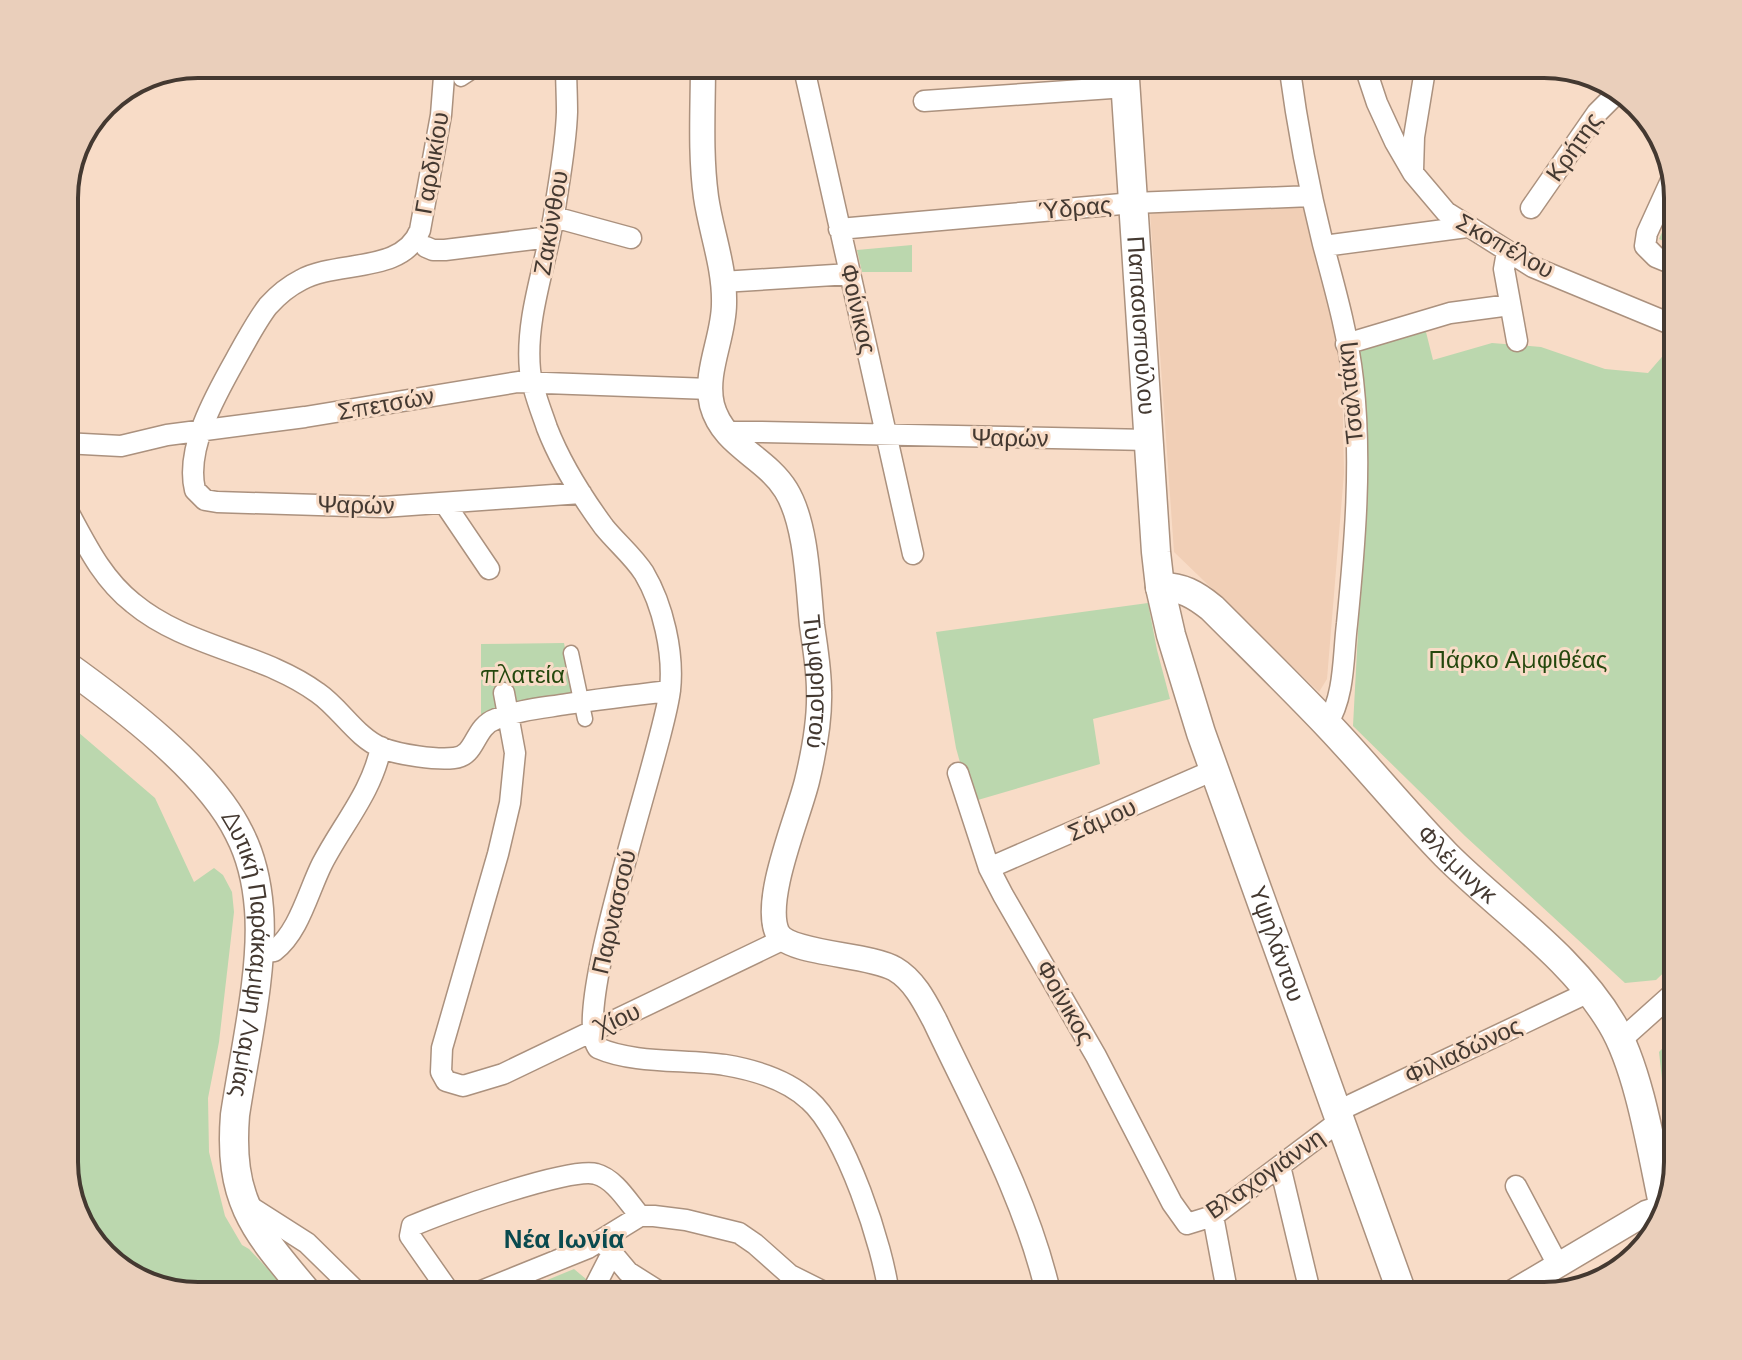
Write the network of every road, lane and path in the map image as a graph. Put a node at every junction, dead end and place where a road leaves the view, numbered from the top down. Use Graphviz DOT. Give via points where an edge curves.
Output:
graph roads {
  1 [pos="444,78"];
  2 [pos="566,78"];
  3 [pos="703,78"];
  4 [pos="806,78"];
  5 [pos="1109,78"];
  6 [pos="1125,78"];
  7 [pos="1291,78"];
  8 [pos="1369,78"];
  9 [pos="1424,78"];
  10 [pos="1611,99"];
  11 [pos="924,101"];
  12 [pos="1413,173"];
  13 [pos="1312,196"];
  14 [pos="1664,196"];
  15 [pos="1133,203"];
  16 [pos="1531,208"];
  17 [pos="552,227"];
  18 [pos="1467,227"];
  19 [pos="839,229"];
  20 [pos="631,238"];
  21 [pos="1324,246"];
  22 [pos="426,247"];
  23 [pos="1507,252"];
  24 [pos="1664,259"];
  25 [pos="850,274"];
  26 [pos="722,282"];
  27 [pos="1510,305"];
  28 [pos="1664,321"];
  29 [pos="1517,341"];
  30 [pos="1346,344"];
  31 [pos="532,381"];
  32 [pos="710,389"];
  33 [pos="201,431"];
  34 [pos="887,436"];
  35 [pos="732,439"];
  36 [pos="1149,440"];
  37 [pos="78,444"];
  38 [pos="581,493"];
  39 [pos="445,504"];
  40 [pos="78,529"];
  41 [pos="913,554"];
  42 [pos="489,569"];
  43 [pos="1160,587"];
  44 [pos="571,653"];
  45 [pos="78,675"];
  46 [pos="670,691"];
  47 [pos="504,693"];
  48 [pos="583,710"];
  49 [pos="506,715"];
  50 [pos="1327,724"];
  51 [pos="381,747"];
  52 [pos="1214,770"];
  53 [pos="958,773"];
  54 [pos="989,868"];
  55 [pos="782,940"];
  56 [pos="258,953"];
  57 [pos="1589,992"];
  58 [pos="1664,1002"];
  59 [pos="592,1031"];
  60 [pos="1621,1040"];
  61 [pos="1339,1116"];
  62 [pos="1280,1166"];
  63 [pos="1516,1186"];
  64 [pos="1660,1191"];
  65 [pos="243,1202"];
  66 [pos="1653,1210"];
  67 [pos="640,1216"];
  68 [pos="1213,1216"];
  69 [pos="1187,1224"];
  70 [pos="607,1248"];
  71 [pos="1558,1265"];
  72 [pos="299,1282"];
  73 [pos="347,1282"];
  74 [pos="442,1282"];
  75 [pos="520,1282"];
  76 [pos="595,1282"];
  77 [pos="644,1282"];
  78 [pos="804,1282"];
  79 [pos="886,1282"];
  80 [pos="1046,1282"];
  81 [pos="1225,1282"];
  82 [pos="1308,1282"];
  83 [pos="1398,1282"];
  84 [pos="1529,1282"];
  1 -- 33 [label="street, Γαρδικίου" via="414,242 385,259 312,274 277,298 224,380"];
  2 -- 17 [label="street, Ζακύνθου" via="567,114"];
  3 -- 26 [label="street, Τυμφρηστού" via="705,183"];
  4 -- 19 [label="street, Φοίνικος"];
  5 -- 11 [label="street"];
  6 -- 15 [label="main road, Παπασιοπούλου"];
  7 -- 13 [label="street, Τσαλτάκη"];
  8 -- 12 [label="street, Σκοπέλου" via="1385,123"];
  9 -- 12 [label="street"];
  10 -- 16 [label="street, Κρήτης"];
  12 -- 18 [label="street, Σκοπέλου" via="1437,203"];
  13 -- 15 [label="street, Ύδρας"];
  13 -- 21 [label="street, Τσαλτάκη"];
  14 -- 24 [label="street" via="1647,233 1647,250"];
  15 -- 19 [label="street, Ύδρας"];
  15 -- 36 [label="main road, Παπασιοπούλου"];
  17 -- 20 [label="street"];
  17 -- 22 [label="street" via="445,250"];
  17 -- 31 [label="street, Ζακύνθου" via="532,332"];
  18 -- 21 [label="street"];
  18 -- 23 [label="street, Σκοπέλου"];
  19 -- 25 [label="street, Φοίνικος"];
  21 -- 30 [label="street, Τσαλτάκη"];
  23 -- 27 [label="street"];
  23 -- 28 [label="street, Σκοπέλου"];
  25 -- 26 [label="street"];
  25 -- 34 [label="street, Φοίνικος"];
  26 -- 32 [label="street, Τυμφρηστού" via="724,304"];
  27 -- 29 [label="street"];
  27 -- 30 [label="street" via="1431,318"];
  30 -- 50 [label="street, Τσαλτάκη" via="1354,392 1356,487 1339,695"];
  31 -- 32 [label="street, Σπετσών"];
  31 -- 33 [label="street, Σπετσών"];
  31 -- 38 [label="street, Παρνασσού" via="551,437"];
  32 -- 35 [label="street, Τυμφρηστού" via="717,419"];
  33 -- 37 [label="street, Σπετσών" via="121,446"];
  33 -- 39 [label="street, Ψαρών" via="193,475 195,490 205,500 383,507"];
  34 -- 35 [label="street, Ψαρών" via="732,432"];
  34 -- 36 [label="street, Ψαρών"];
  34 -- 41 [label="street, Φοίνικος"];
  35 -- 55 [label="street, Τυμφρηστού" via="776,477 795,509 817,669 813,753 772,908"];
  36 -- 43 [label="main road, Παπασιοπούλου"];
  38 -- 39 [label="street, Ψαρών"];
  38 -- 46 [label="street, Παρνασσού" via="650,585 665,637"];
  39 -- 42 [label="street"];
  40 -- 51 [label="street" via="98,565 131,602 183,634 303,682"];
  43 -- 50 [label="main road, Φλέμινγκ" via="1181,589 1212,608"];
  43 -- 52 [label="main road, Υψηλάντου"];
  44 -- 48 [label="street"];
  45 -- 56 [label="main road, Δυτική Παράκαμψη Λαμίας" via="186,764 238,829 256,887"];
  46 -- 48 [label="street"];
  46 -- 59 [label="street, Παρνασσού" via="617,895"];
  47 -- 49 [label="street"];
  48 -- 49 [label="street"];
  49 -- 51 [label="street" via="485,723 460,757"];
  49 -- 59 [label="street, Χίου" via="515,753 510,803 442,1048 441,1072 450,1084 487,1080"];
  50 -- 57 [label="main road, Φλέμινγκ" via="1447,856"];
  51 -- 56 [label="street" via="368,788 322,864 289,933 274,951"];
  52 -- 54 [label="street, Σάμου"];
  52 -- 61 [label="main road, Υψηλάντου"];
  53 -- 54 [label="street, Φοίνικος"];
  54 -- 69 [label="street, Φοίνικος"];
  55 -- 59 [label="street, Χίου"];
  55 -- 80 [label="street" via="889,966 918,992 1020,1202"];
  56 -- 65 [label="main road, Δυτική Παράκαμψη Λαμίας" via="233,1140"];
  57 -- 60 [label="main road, Φλέμινγκ"];
  57 -- 61 [label="street, Φιλιαδώνος"];
  58 -- 60 [label="street"];
  59 -- 79 [label="street" via="595,1045 606,1052 753,1072 784,1082 810,1100 826,1118 850,1167"];
  60 -- 64 [label="main road, Φλέμινγκ"];
  61 -- 62 [label="street, Βλαχογιάννη"];
  61 -- 83 [label="main road, Υψηλάντου"];
  62 -- 68 [label="street, Βλαχογιάννη"];
  62 -- 82 [label="street"];
  63 -- 71 [label="street"];
  65 -- 72 [label="main road, Δυτική Παράκαμψη Λαμίας" via="260,1235"];
  65 -- 73 [label="street" via="307,1243"];
  66 -- 71 [label="street"];
  67 -- 70 [label="street"];
  67 -- 74 [label="street" via="608,1179 588,1172 412,1226 410,1236"];
  67 -- 78 [label="street" via="671,1217 739,1233"];
  68 -- 69 [label="street, Βλαχογιάννη"];
  68 -- 81 [label="street"];
  70 -- 75 [label="street"];
  70 -- 76 [label="street"];
  70 -- 77 [label="street"];
  71 -- 84 [label="street"];
}
